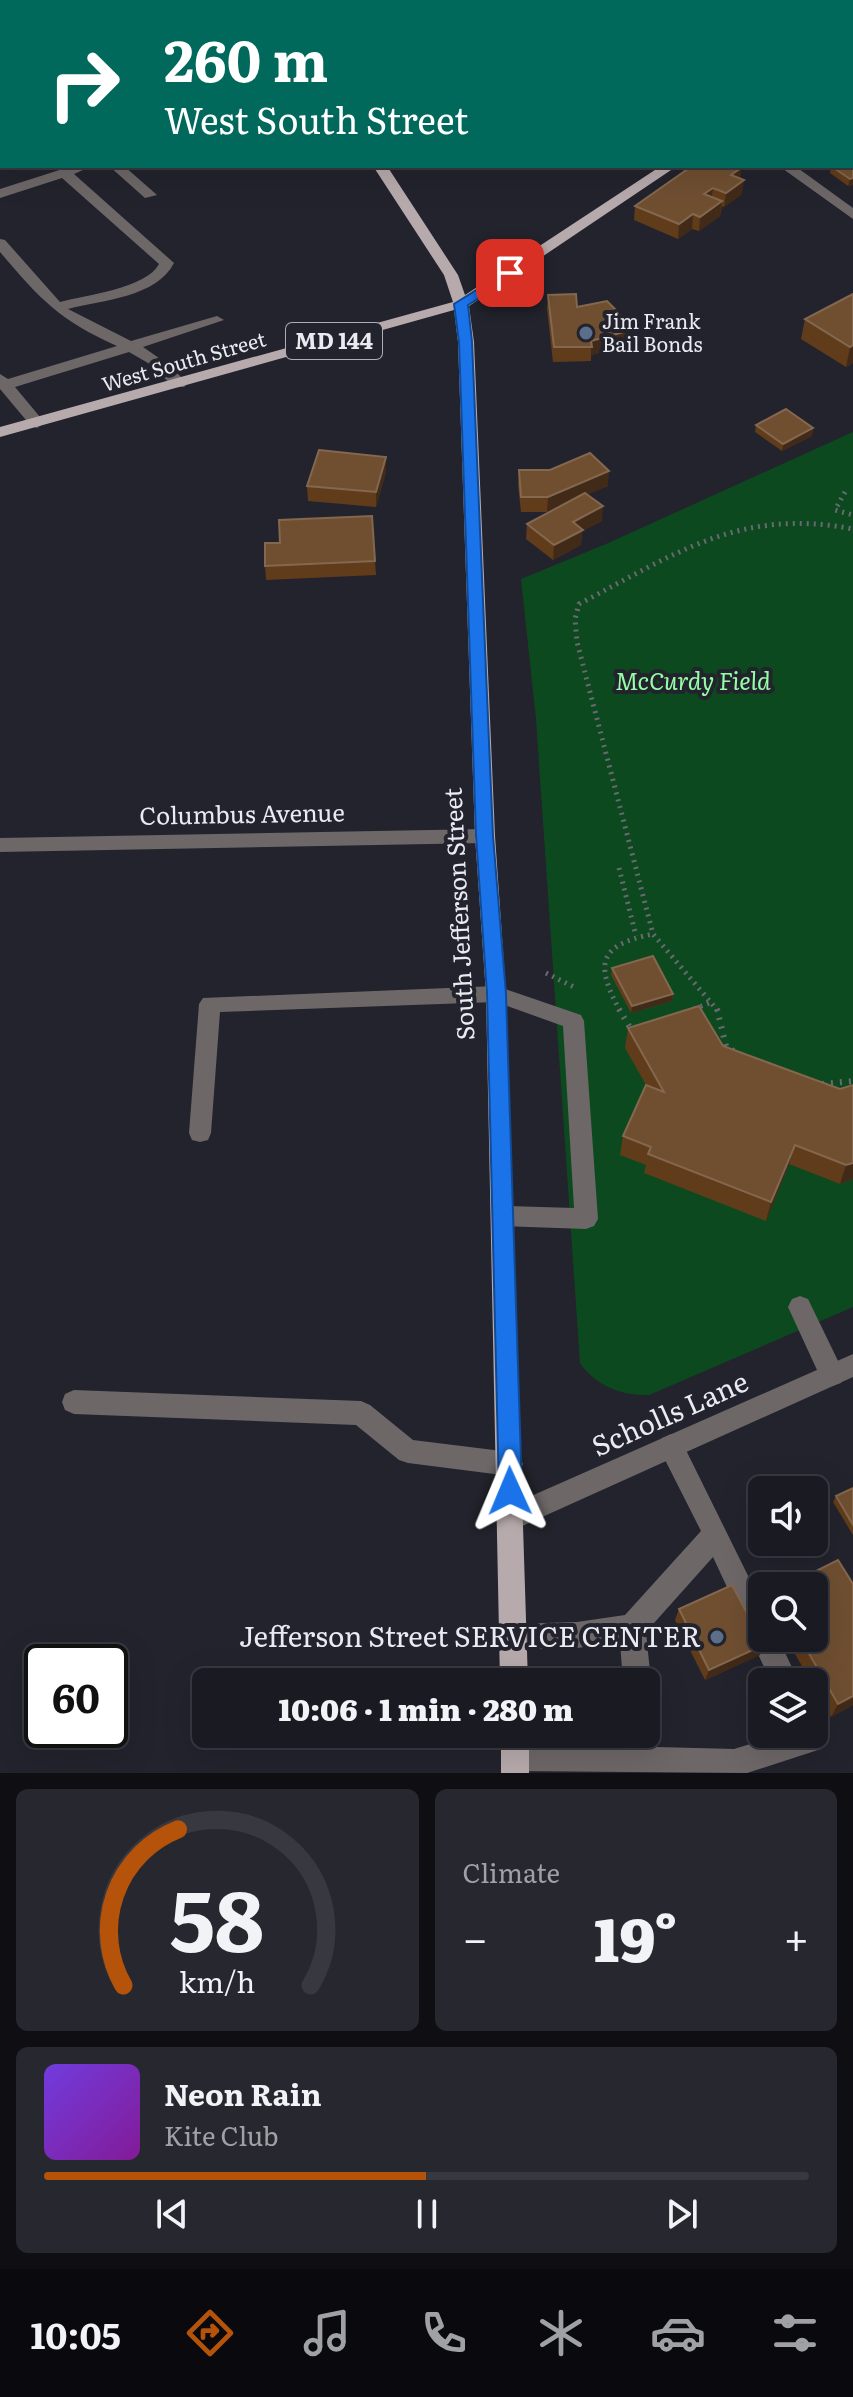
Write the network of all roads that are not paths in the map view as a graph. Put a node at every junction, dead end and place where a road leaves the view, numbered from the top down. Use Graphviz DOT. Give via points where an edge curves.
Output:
graph roads {
  1 [pos="79,168"];
  2 [pos="118,168"];
  3 [pos="381,168"];
  4 [pos="667,168"];
  5 [pos="789,168"];
  6 [pos="64,173"];
  7 [pos="0,194"];
  8 [pos="150,195"];
  9 [pos="853,215"];
  10 [pos="0,243"];
  11 [pos="461,304"];
  12 [pos="57,307"];
  13 [pos="217,320"];
  14 [pos="133,346"];
  15 [pos="2,382"];
  16 [pos="179,384"];
  17 [pos="37,423"];
  18 [pos="0,432"];
  19 [pos="485,836"];
  20 [pos="0,845"];
  21 [pos="496,994"];
  22 [pos="200,1133"];
  23 [pos="504,1216"];
  24 [pos="800,1307"];
  25 [pos="842,1370"];
  26 [pos="74,1402"];
  27 [pos="671,1446"];
  28 [pos="510,1464"];
  29 [pos="511,1518"];
  30 [pos="716,1534"];
  31 [pos="748,1603"];
  32 [pos="632,1627"];
  33 [pos="513,1637"];
  34 [pos="514,1668"];
  35 [pos="636,1668"];
  36 [pos="643,1748"];
  37 [pos="782,1748"];
  38 [pos="515,1755"];
  39 [pos="644,1762"];
  1 -- 6 [label="street"];
  2 -- 8 [label="street"];
  3 -- 11 [label="main road, South Jefferson Street" via="451,275"];
  4 -- 11 [label="main road, West South Street / MD 144"];
  5 -- 9 [label="street"];
  6 -- 7 [label="street"];
  6 -- 12 [label="street" via="167,263 161,275 146,284"];
  10 -- 12 [label="street"];
  11 -- 16 [label="main road, West South Street / MD 144"];
  11 -- 19 [label="main road, South Jefferson Street"];
  12 -- 14 [label="street"];
  13 -- 14 [label="street"];
  14 -- 15 [label="street"];
  14 -- 16 [label="street" via="163,364"];
  15 -- 17 [label="street"];
  16 -- 17 [label="main road, West South Street / MD 144"];
  17 -- 18 [label="main road, West South Street / MD 144"];
  19 -- 20 [label="street, Columbus Avenue"];
  19 -- 21 [label="main road, South Jefferson Street"];
  21 -- 22 [label="street" via="210,1004"];
  21 -- 23 [label="main road, South Jefferson Street"];
  21 -- 23 [label="street" via="573,1021 586,1219"];
  23 -- 28 [label="main road, South Jefferson Street"];
  24 -- 25 [label="street"];
  25 -- 27 [label="street, Scholls Lane"];
  26 -- 28 [label="street" via="361,1413 408,1451"];
  27 -- 29 [label="street, Scholls Lane"];
  27 -- 30 [label="street"];
  28 -- 29 [label="main road, South Jefferson Street"];
  29 -- 33 [label="main road, South Jefferson Street"];
  30 -- 31 [label="street"];
  30 -- 32 [label="street"];
  32 -- 33 [label="street"];
  32 -- 35 [label="street"];
  33 -- 34 [label="main road, South Jefferson Street"];
  36 -- 39 [label="street"];
  37 -- 39 [label="street" via="734,1763"];
  38 -- 39 [label="street"];
}
